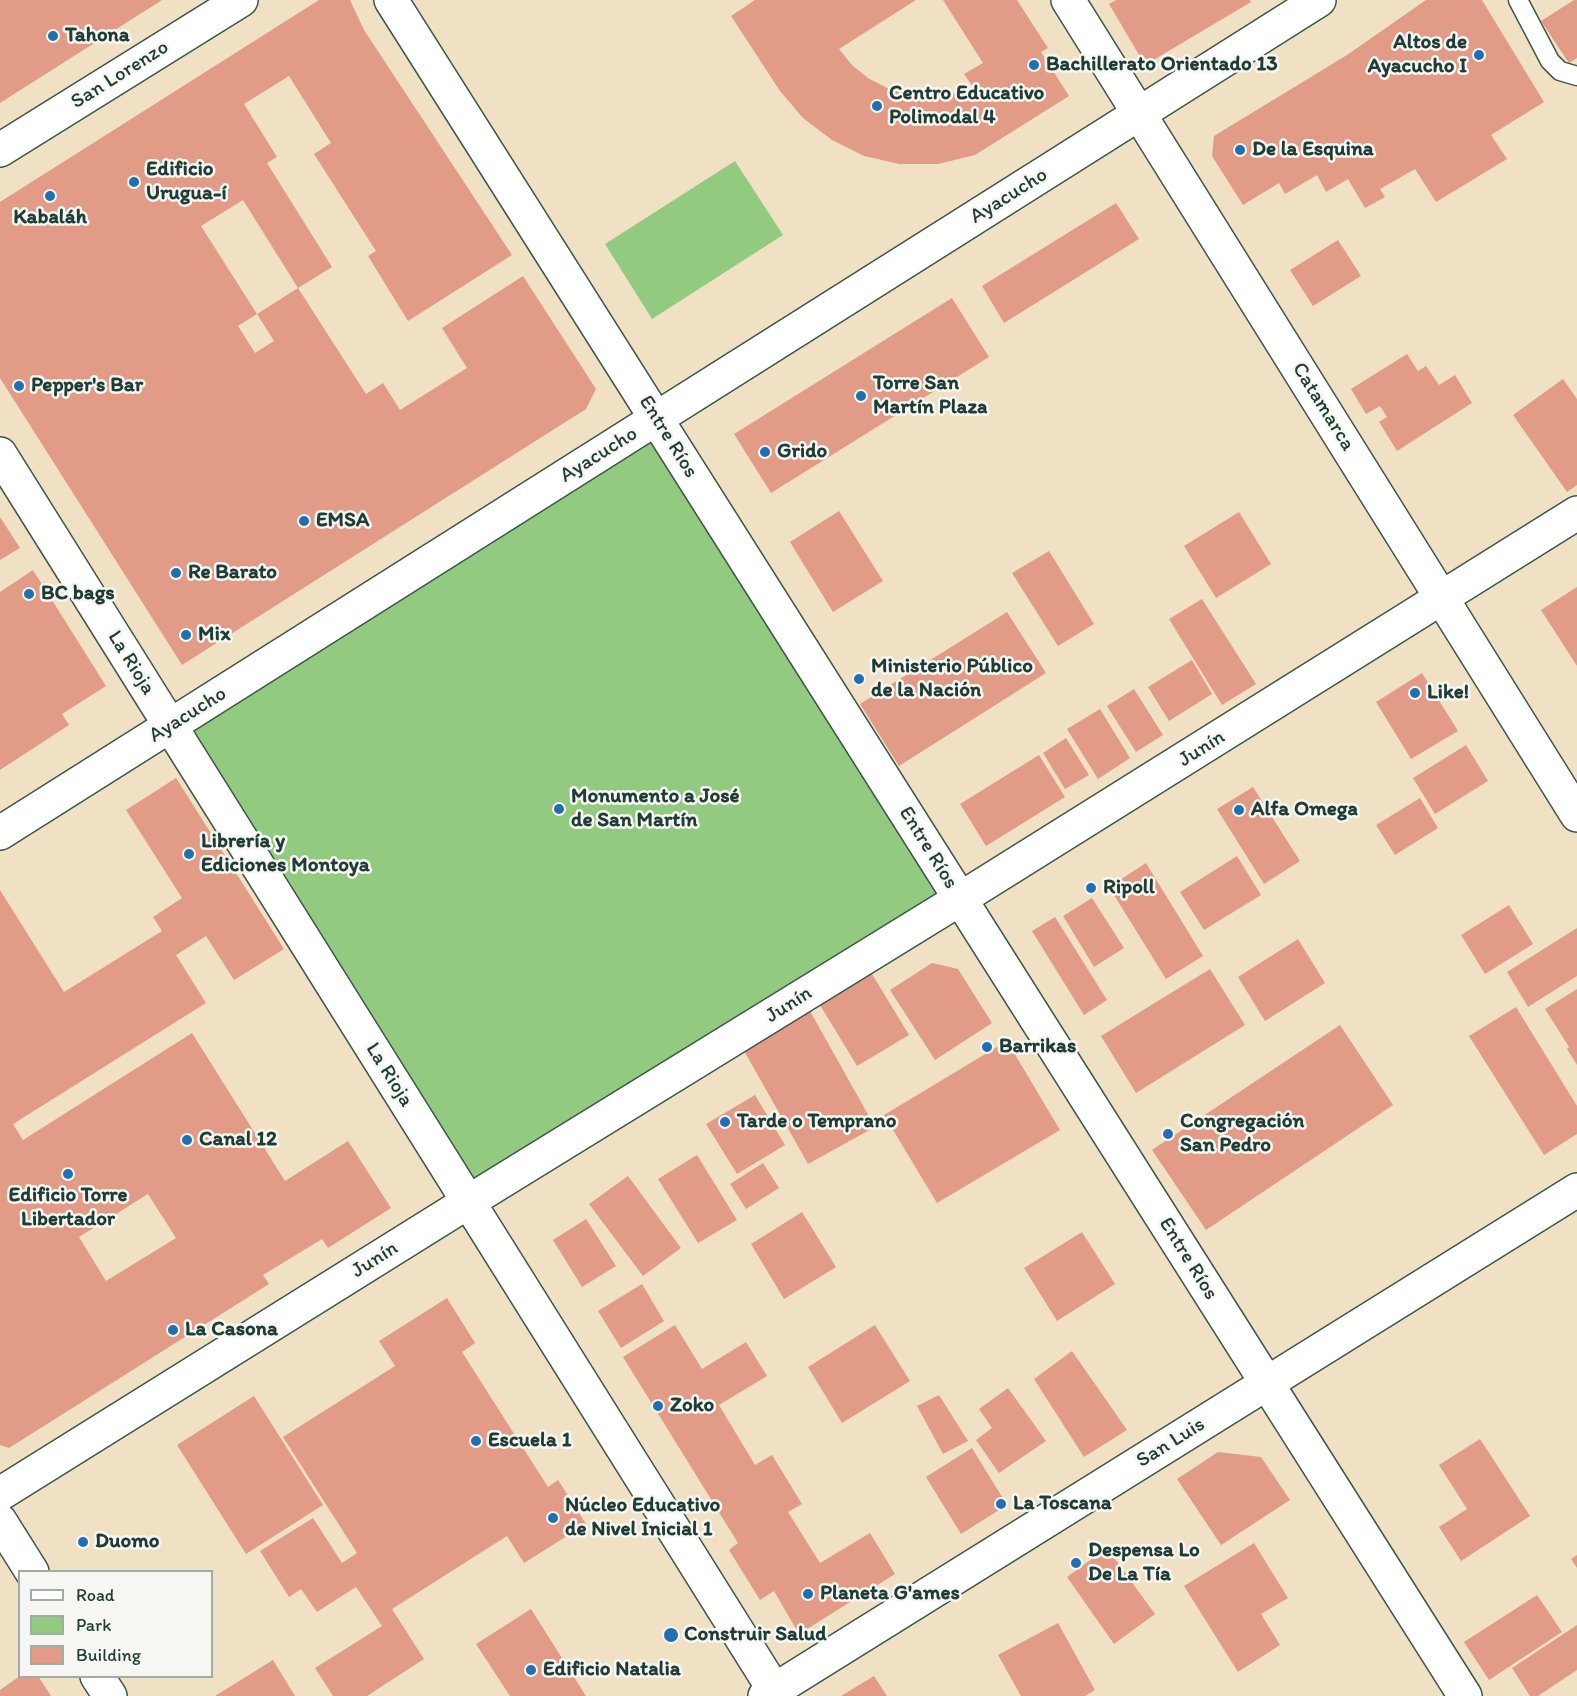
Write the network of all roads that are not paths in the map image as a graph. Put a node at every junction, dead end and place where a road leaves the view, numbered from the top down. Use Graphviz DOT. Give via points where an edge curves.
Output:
graph roads {
  1 [pos="240,0"];
  2 [pos="391,0"];
  3 [pos="1068,0"];
  4 [pos="1319,0"];
  5 [pos="1518,0"];
  6 [pos="1577,76"];
  7 [pos="1139,114"];
  8 [pos="0,150"];
  9 [pos="656,419"];
  10 [pos="0,454"];
  11 [pos="1577,513"];
  12 [pos="1443,599"];
  13 [pos="171,726"];
  14 [pos="1577,815"];
  15 [pos="0,833"];
  16 [pos="960,899"];
  17 [pos="1577,1190"];
  18 [pos="468,1202"];
  19 [pos="1267,1383"];
  20 [pos="0,1494"];
  21 [pos="0,1521"];
  22 [pos="31,1570"];
  23 [pos="98,1678"];
  24 [pos="773,1694"];
  25 [pos="110,1696"];
  26 [pos="1466,1696"];
  1 -- 8 [label="street, San Lorenzo"];
  2 -- 9 [label="street, Entre Ríos"];
  3 -- 7 [label="street, Catamarca"];
  4 -- 7 [label="street, Ayacucho"];
  5 -- 6 [label="lane" via="1550,61 1560,71"];
  7 -- 9 [label="street, Ayacucho"];
  7 -- 12 [label="street, Catamarca"];
  9 -- 13 [label="street, Ayacucho"];
  9 -- 16 [label="street, Entre Ríos"];
  10 -- 13 [label="street, La Rioja"];
  11 -- 12 [label="street, Junín"];
  12 -- 14 [label="street, Catamarca"];
  12 -- 16 [label="street, Junín"];
  13 -- 15 [label="street, Ayacucho"];
  13 -- 18 [label="street, La Rioja"];
  16 -- 18 [label="street, Junín"];
  16 -- 19 [label="street, Entre Ríos"];
  17 -- 19 [label="street, San Luis"];
  18 -- 20 [label="street, Junín"];
  18 -- 24 [label="street, La Rioja"];
  19 -- 24 [label="street, San Luis"];
  19 -- 26 [label="street, Entre Ríos"];
  21 -- 22 [label="street"];
  23 -- 25 [label="street"];
}
